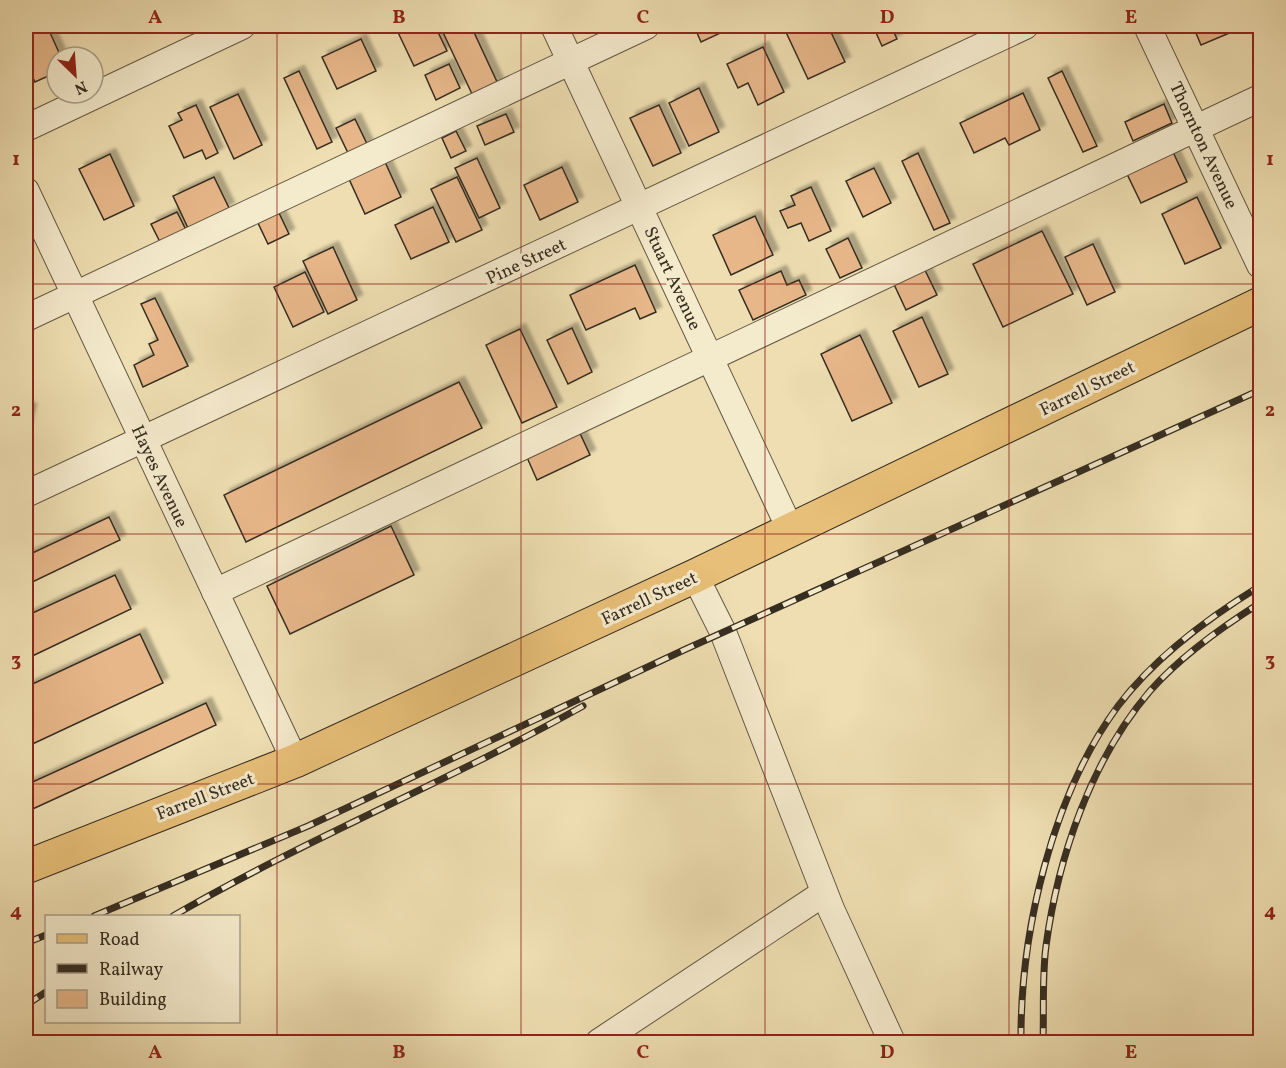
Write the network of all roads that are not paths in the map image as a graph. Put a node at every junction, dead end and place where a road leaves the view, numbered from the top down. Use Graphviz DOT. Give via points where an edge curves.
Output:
graph roads {
  1 [pos="242,26"];
  2 [pos="554,26"];
  3 [pos="646,26"];
  4 [pos="1025,26"];
  5 [pos="1147,26"];
  6 [pos="571,61"];
  7 [pos="1260,98"];
  8 [pos="26,128"];
  9 [pos="1196,129"];
  10 [pos="26,191"];
  11 [pos="640,208"];
  12 [pos="1260,265"];
  13 [pos="75,295"];
  14 [pos="1260,304"];
  15 [pos="26,318"];
  16 [pos="711,359"];
  17 [pos="142,439"];
  18 [pos="26,494"];
  19 [pos="791,531"];
  20 [pos="696,576"];
  21 [pos="215,592"];
  22 [pos="296,761"];
  23 [pos="26,867"];
  24 [pos="824,893"];
  25 [pos="599,1042"];
  26 [pos="892,1042"];
  1 -- 8 [label="street"];
  2 -- 6 [label="street, Stuart Avenue"];
  3 -- 6 [label="street"];
  4 -- 11 [label="street, Pine Street"];
  5 -- 9 [label="street, Thornton Avenue"];
  6 -- 11 [label="street, Stuart Avenue"];
  6 -- 13 [label="street"];
  7 -- 9 [label="street"];
  9 -- 12 [label="street, Thornton Avenue"];
  9 -- 16 [label="street"];
  10 -- 13 [label="street, Hayes Avenue"];
  11 -- 16 [label="street, Stuart Avenue"];
  11 -- 17 [label="street, Pine Street"];
  13 -- 15 [label="street"];
  13 -- 17 [label="street, Hayes Avenue"];
  14 -- 19 [label="main road, Farrell Street"];
  16 -- 19 [label="street, Stuart Avenue"];
  16 -- 21 [label="street"];
  17 -- 18 [label="street, Pine Street"];
  17 -- 21 [label="street, Hayes Avenue"];
  19 -- 20 [label="main road, Farrell Street"];
  20 -- 22 [label="main road, Farrell Street"];
  20 -- 24 [label="street" via="723,633"];
  21 -- 22 [label="street, Hayes Avenue"];
  22 -- 23 [label="main road, Farrell Street"];
  24 -- 25 [label="street"];
  24 -- 26 [label="street"];
}
